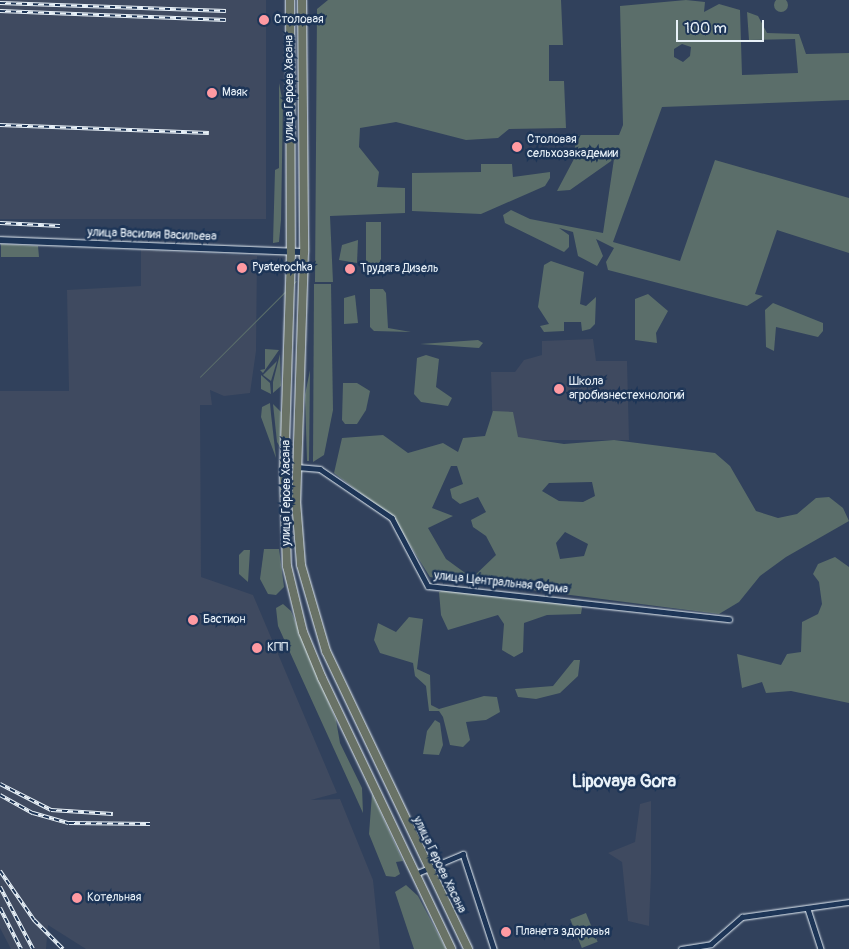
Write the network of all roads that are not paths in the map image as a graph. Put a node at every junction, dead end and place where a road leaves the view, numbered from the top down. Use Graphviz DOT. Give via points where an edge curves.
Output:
graph roads {
  1 [pos="290,0"];
  2 [pos="302,0"];
  3 [pos="0,240"];
  4 [pos="291,252"];
  5 [pos="304,252"];
  6 [pos="297,467"];
  7 [pos="729,619"];
  8 [pos="427,868"];
  9 [pos="415,874"];
  10 [pos="849,902"];
  11 [pos="808,909"];
  12 [pos="451,949"];
  13 [pos="468,949"];
  14 [pos="494,949"];
  15 [pos="681,949"];
  16 [pos="821,949"];
  1 -- 4 [label="main road, улица Героев Хасана"];
  2 -- 5 [label="main road, улица Героев Хасана"];
  3 -- 4 [label="main road, улица Василия Васильева"];
  4 -- 5 [label="main road, улица Василия Васильева"];
  4 -- 9 [label="main road, улица Героев Хасана" via="284,473 287,566 312,654"];
  5 -- 6 [label="main road, улица Героев Хасана"];
  6 -- 7 [label="street, улица Центральная Ферма" via="320,469 392,518 428,586"];
  6 -- 8 [label="main road, улица Героев Хасана" via="297,540 318,629"];
  8 -- 9 [label="street"];
  8 -- 13 [label="main road, улица Героев Хасана"];
  8 -- 14 [label="street" via="463,854"];
  9 -- 12 [label="main road, улица Героев Хасана"];
  10 -- 11 [label="street"];
  11 -- 15 [label="street" via="742,917 711,944"];
  11 -- 16 [label="street"];
}
